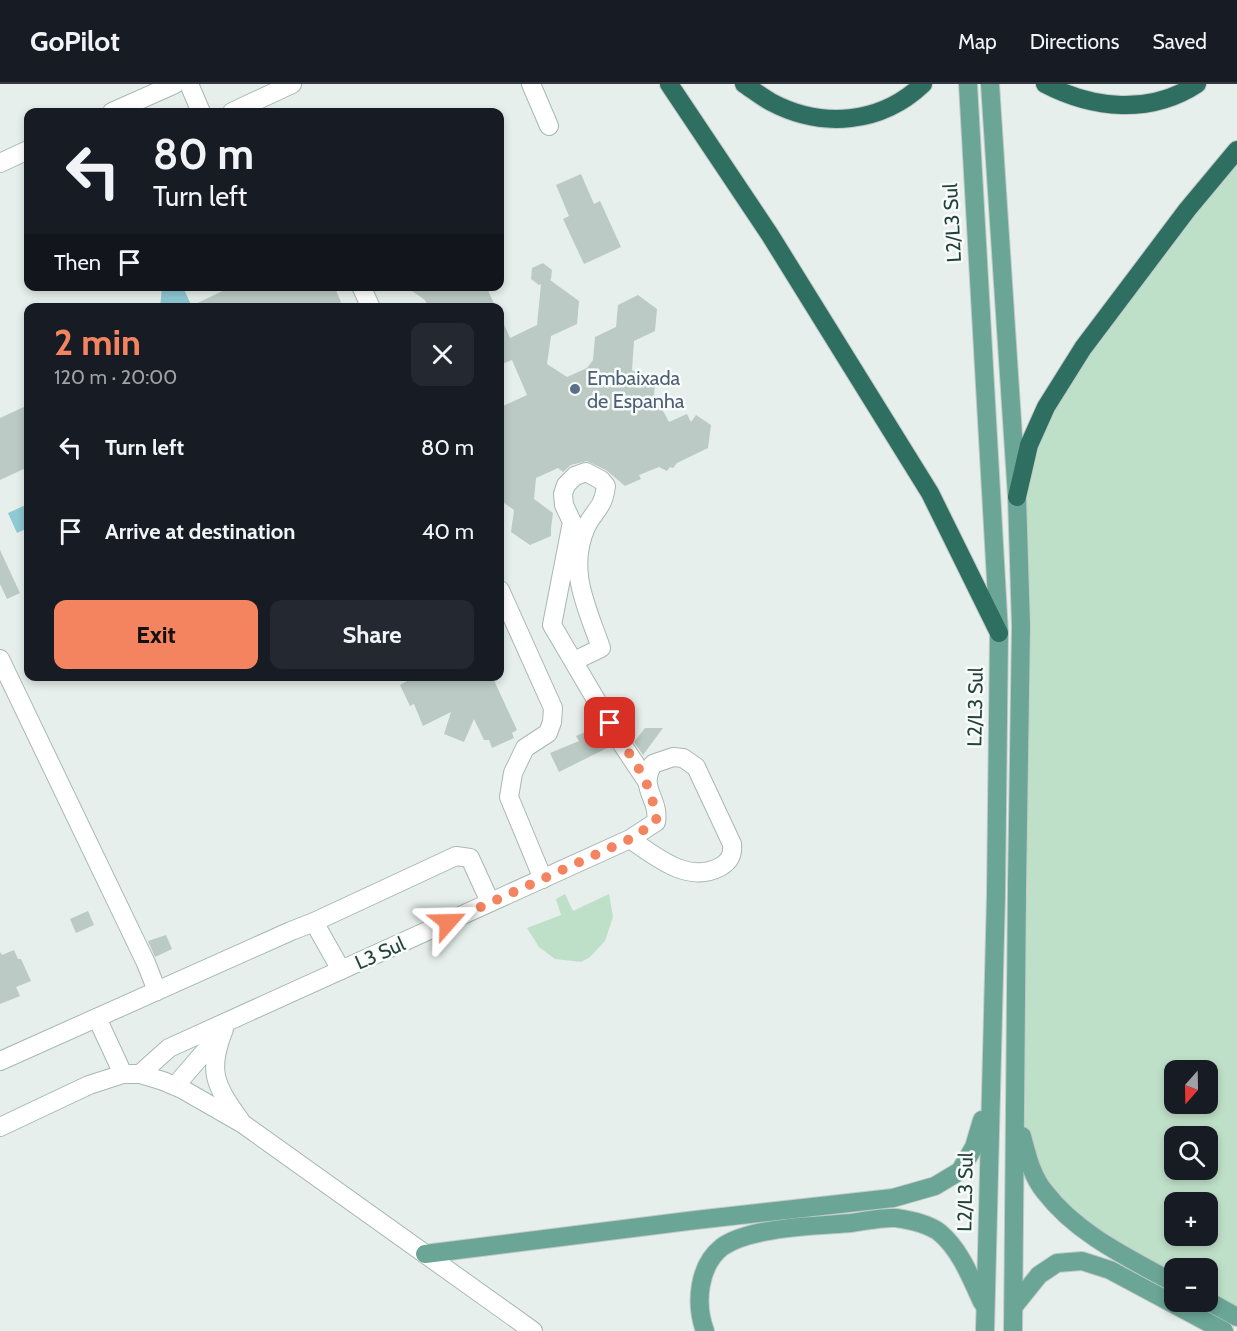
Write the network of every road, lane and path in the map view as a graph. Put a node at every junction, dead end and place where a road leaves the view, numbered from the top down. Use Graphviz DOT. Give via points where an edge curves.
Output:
graph roads {
  1 [pos="175,84"];
  2 [pos="189,84"];
  3 [pos="292,84"];
  4 [pos="531,84"];
  5 [pos="669,84"];
  6 [pos="744,84"];
  7 [pos="922,84"];
  8 [pos="968,84"];
  9 [pos="990,84"];
  10 [pos="1045,84"];
  11 [pos="1197,84"];
  12 [pos="121,108"];
  13 [pos="199,108"];
  14 [pos="241,108"];
  15 [pos="549,126"];
  16 [pos="1237,150"];
  17 [pos="24,152"];
  18 [pos="0,163"];
  19 [pos="1017,497"];
  20 [pos="579,525"];
  21 [pos="569,575"];
  22 [pos="504,599"];
  23 [pos="999,633"];
  24 [pos="0,659"];
  25 [pos="574,661"];
  26 [pos="646,780"];
  27 [pos="630,839"];
  28 [pos="543,879"];
  29 [pos="490,902"];
  30 [pos="314,922"];
  31 [pos="341,970"];
  32 [pos="157,991"];
  33 [pos="97,1018"];
  34 [pos="228,1024"];
  35 [pos="0,1061"];
  36 [pos="131,1074"];
  37 [pos="175,1086"];
  38 [pos="989,1092"];
  39 [pos="1016,1108"];
  40 [pos="243,1124"];
  41 [pos="0,1127"];
  42 [pos="424,1254"];
  43 [pos="1164,1277"];
  44 [pos="1014,1306"];
  45 [pos="985,1307"];
  46 [pos="1218,1307"];
  47 [pos="1237,1317"];
  48 [pos="533,1331"];
  49 [pos="705,1331"];
  50 [pos="985,1331"];
  51 [pos="1013,1331"];
  52 [pos="1224,1331"];
  1 -- 12 [label="street"];
  2 -- 13 [label="street"];
  3 -- 14 [label="street"];
  4 -- 15 [label="street"];
  5 -- 23 [label="highway" via="770,235 930,493"];
  6 -- 7 [label="highway" via="797,114 849,120 892,107"];
  8 -- 23 [label="main road, L2/L3 Sul"];
  9 -- 19 [label="main road"];
  10 -- 11 [label="highway" via="1087,102 1130,105 1167,98"];
  16 -- 19 [label="highway" via="1083,348 1046,407 1029,445"];
  17 -- 18 [label="street"];
  19 -- 39 [label="main road" via="1022,626"];
  20 -- 21 [label="street" via="581,545"];
  21 -- 25 [label="street" via="552,625"];
  21 -- 25 [label="street" via="580,588 601,648"];
  22 -- 28 [label="street" via="553,708 548,733 525,748 513,773 509,797"];
  23 -- 38 [label="main road, L2/L3 Sul"];
  24 -- 32 [label="street"];
  25 -- 26 [label="street"];
  26 -- 27 [label="street, L3 Sul" via="656,809 656,822"];
  26 -- 27 [label="street" via="653,764 673,757 691,762 732,844 732,856 713,871 682,871"];
  27 -- 28 [label="street, L3 Sul"];
  28 -- 29 [label="street, L3 Sul"];
  29 -- 30 [label="street" via="470,858 456,856"];
  29 -- 31 [label="street, L3 Sul"];
  30 -- 31 [label="street"];
  30 -- 32 [label="street"];
  31 -- 34 [label="street, L3 Sul"];
  32 -- 33 [label="street"];
  33 -- 35 [label="street"];
  33 -- 36 [label="street"];
  34 -- 36 [label="street, L3 Sul" via="169,1048"];
  34 -- 37 [label="street, L3 Sul"];
  34 -- 40 [label="street" via="216,1053 214,1075"];
  36 -- 37 [label="street"];
  36 -- 41 [label="street, L3 Sul" via="88,1085"];
  37 -- 40 [label="street"];
  38 -- 42 [label="main road" via="974,1147 960,1171 935,1186 893,1198"];
  38 -- 45 [label="main road, L2/L3 Sul"];
  39 -- 43 [label="main road" via="1028,1160 1044,1191 1072,1221"];
  39 -- 44 [label="main road"];
  40 -- 42 [label="street"];
  42 -- 48 [label="street"];
  44 -- 51 [label="main road"];
  44 -- 52 [label="main road" via="1039,1275 1057,1263 1082,1261 1110,1270"];
  45 -- 49 [label="main road" via="967,1268 939,1232 895,1218 776,1230 747,1236 723,1247 708,1262 700,1286"];
  45 -- 50 [label="main road, L2/L3 Sul"];
  46 -- 47 [label="main road"];
}
